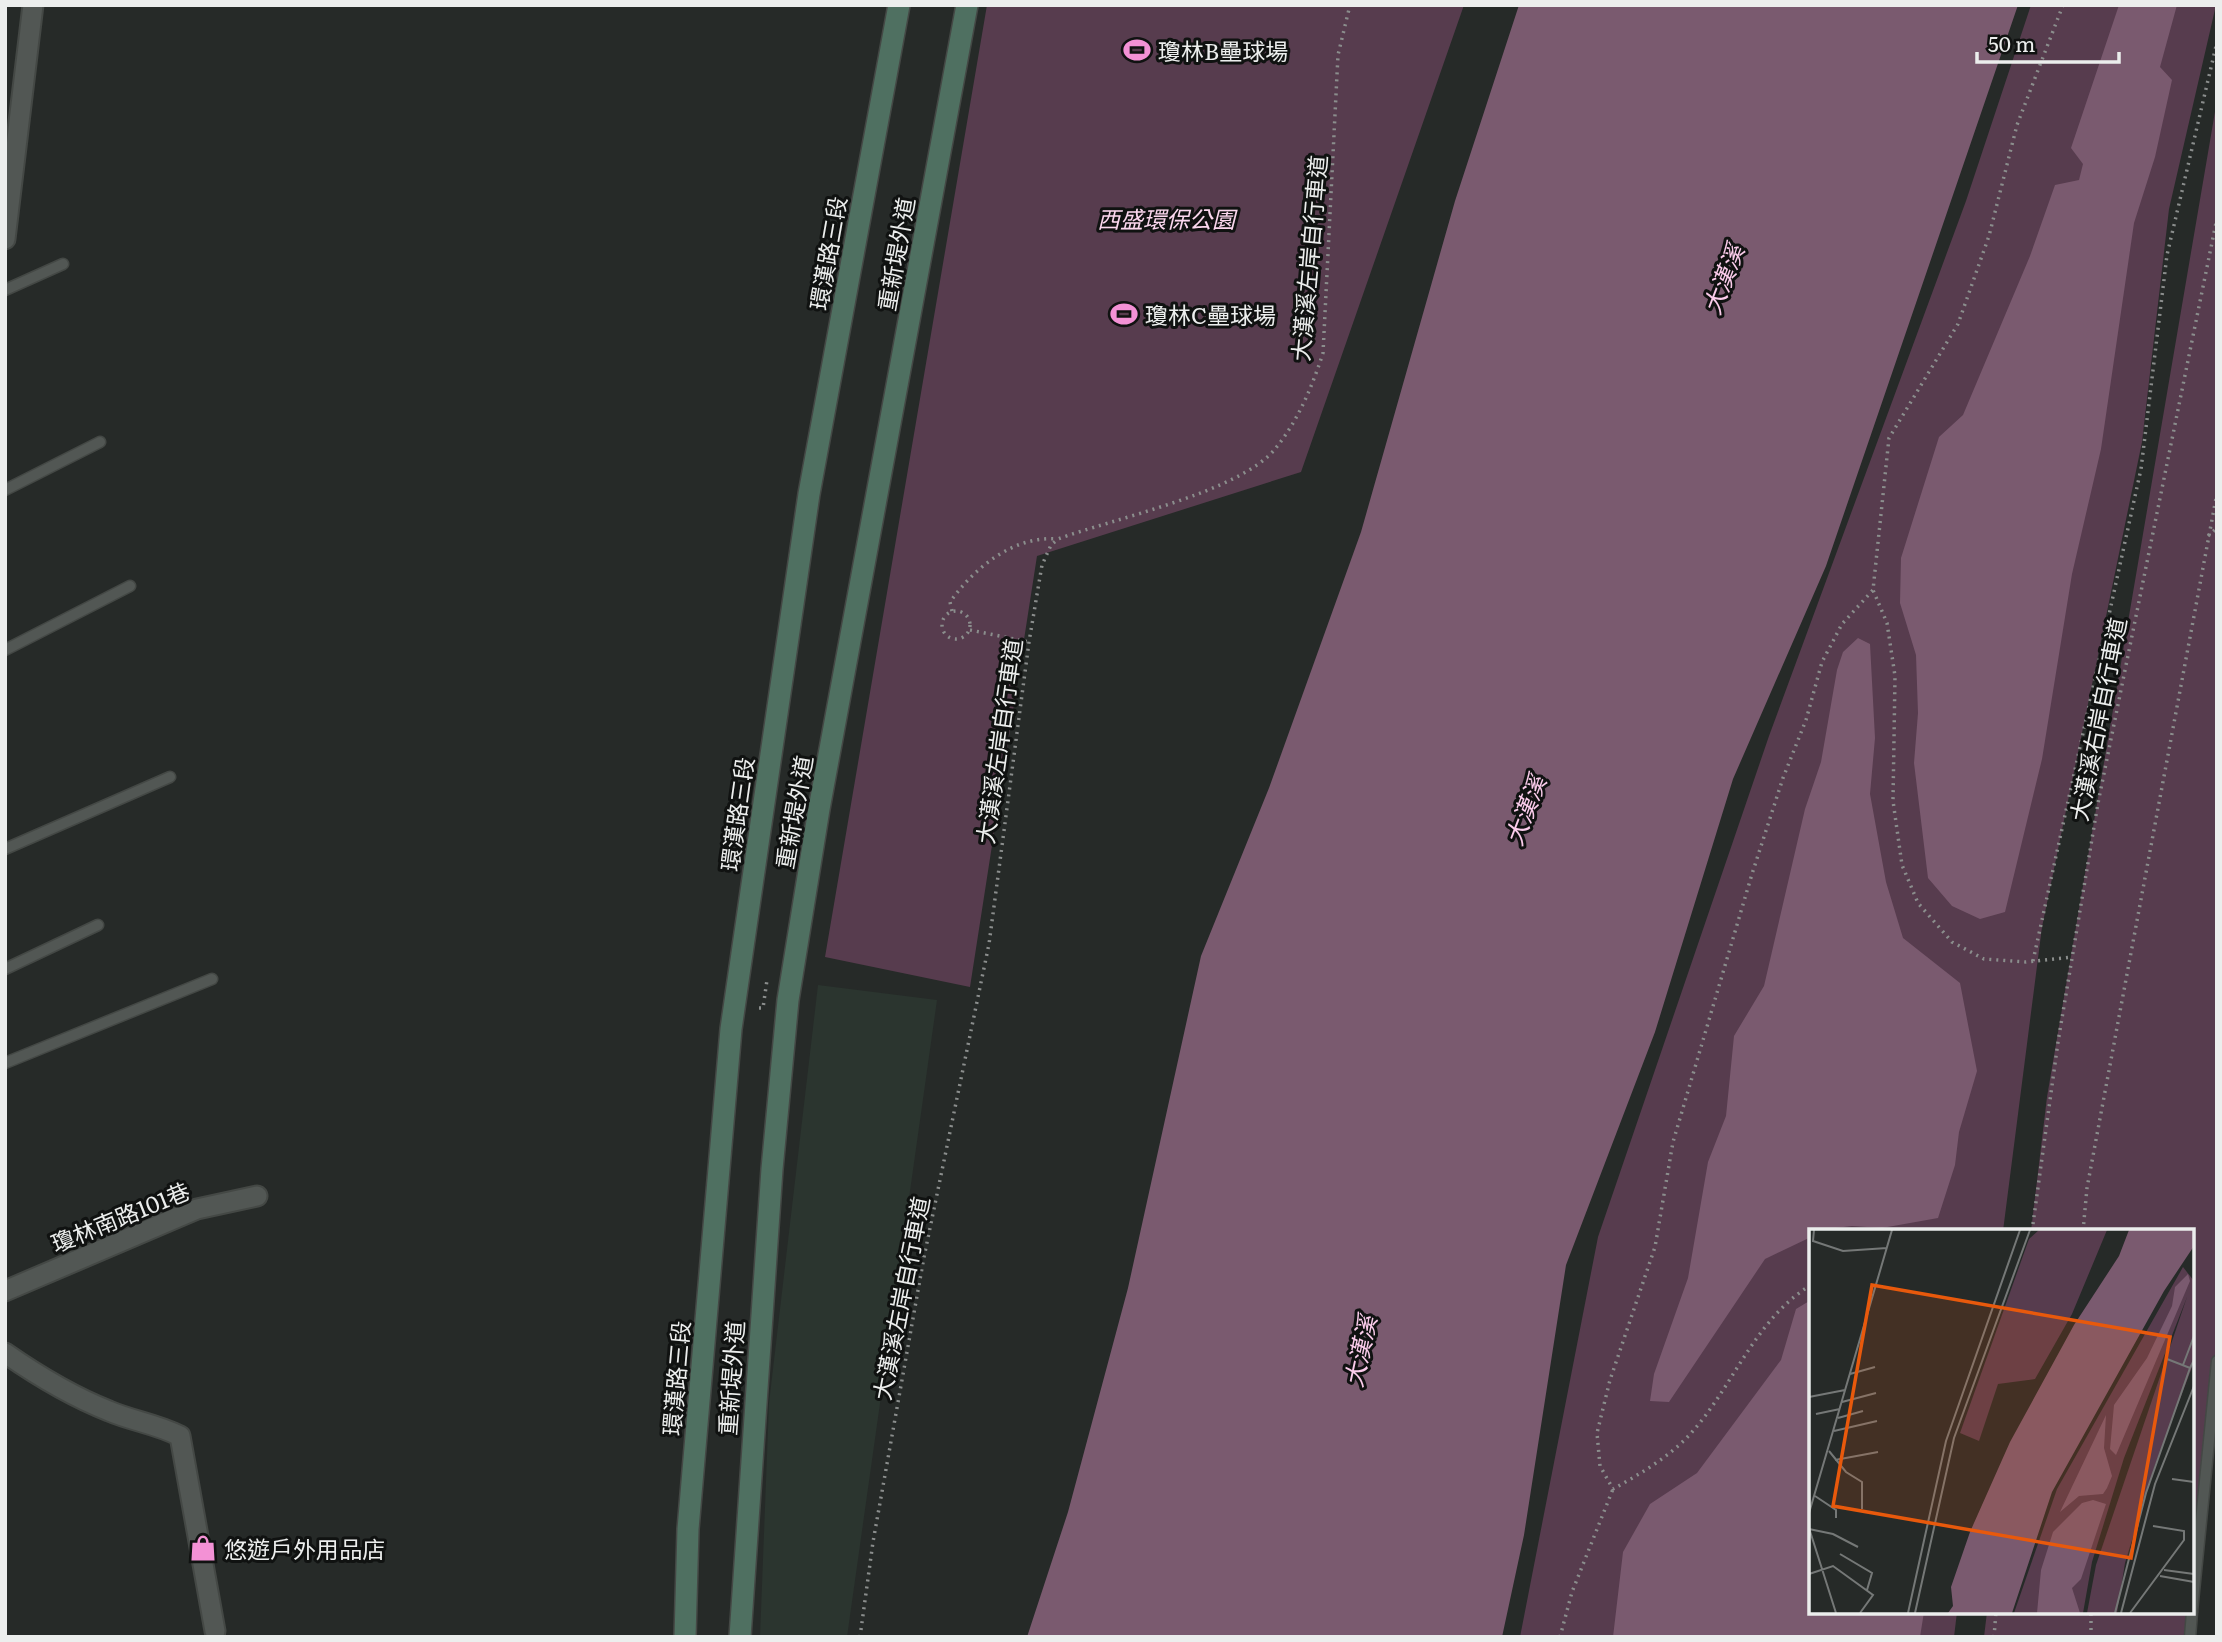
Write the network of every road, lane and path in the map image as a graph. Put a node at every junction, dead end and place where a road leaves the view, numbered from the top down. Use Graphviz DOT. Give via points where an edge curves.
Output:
graph roads {
  1 [pos="33,5"];
  2 [pos="899,5"];
  3 [pos="967,5"];
  4 [pos="1350,5"];
  5 [pos="2063,5"];
  6 [pos="2217,43"];
  7 [pos="2217,218"];
  8 [pos="5,239"];
  9 [pos="63,264"];
  10 [pos="5,290"];
  11 [pos="100,442"];
  12 [pos="5,490"];
  13 [pos="2217,492"];
  14 [pos="2217,528"];
  15 [pos="2208,536"];
  16 [pos="1058,538"];
  17 [pos="130,586"];
  18 [pos="1872,590"];
  19 [pos="951,611"];
  20 [pos="970,629"];
  21 [pos="1028,642"];
  22 [pos="5,650"];
  23 [pos="170,777"];
  24 [pos="5,849"];
  25 [pos="98,925"];
  26 [pos="2073,957"];
  27 [pos="2033,961"];
  28 [pos="5,969"];
  29 [pos="212,979"];
  30 [pos="767,980"];
  31 [pos="759,1008"];
  32 [pos="5,1063"];
  33 [pos="257,1196"];
  34 [pos="2032,1229"];
  35 [pos="2083,1229"];
  36 [pos="1809,1286"];
  37 [pos="5,1291"];
  38 [pos="5,1353"];
  39 [pos="2217,1361"];
  40 [pos="1613,1489"];
  41 [pos="2194,1592"];
  42 [pos="1996,1614"];
  43 [pos="2091,1614"];
  44 [pos="2192,1614"];
  45 [pos="215,1631"];
  46 [pos="685,1637"];
  47 [pos="740,1637"];
  48 [pos="860,1637"];
  49 [pos="1560,1637"];
  50 [pos="1994,1637"];
  51 [pos="2091,1637"];
  52 [pos="2190,1637"];
  1 -- 8 [label="street"];
  2 -- 46 [label="street, 環漢路三段" via="809,495 732,1029 688,1529"];
  3 -- 47 [label="street, 重新堤外道" via="819,809 789,1000 768,1221"];
  4 -- 16 [label="path, 大漢溪左岸自行車道" via="1338,55 1322,353 1309,395 1274,451 1234,479"];
  5 -- 18 [label="path" via="2017,125 1989,236 1958,324 1889,438"];
  6 -- 27 [label="path" via="2167,256 2141,469"];
  7 -- 26 [label="path, 大漢溪右岸自行車道" via="2108,750"];
  9 -- 10 [label="lane"];
  11 -- 12 [label="lane"];
  13 -- 15 [label="path"];
  14 -- 15 [label="path"];
  15 -- 35 [label="path" via="2087,1188"];
  16 -- 19 [label="path" via="1044,537 1015,546 968,576 950,602"];
  16 -- 21 [label="path, 大漢溪左岸自行車道" via="1042,565"];
  17 -- 22 [label="lane"];
  18 -- 27 [label="path" via="1887,623 1895,676 1893,801 1902,865 1918,903 1952,942 1984,959"];
  18 -- 40 [label="path" via="1842,624 1822,663 1752,874 1674,1142 1656,1247 1610,1380 1597,1433 1600,1466"];
  19 -- 20 [label="path" via="964,612"];
  19 -- 20 [label="path" via="942,621 945,634 956,639"];
  20 -- 21 [label="path"];
  21 -- 48 [label="path, 大漢溪左岸自行車道" via="989,944 924,1257"];
  23 -- 24 [label="lane"];
  25 -- 28 [label="lane"];
  26 -- 27 [label="path"];
  26 -- 34 [label="path, 大漢溪右岸自行車道"];
  29 -- 32 [label="lane"];
  30 -- 31 [label="path" via="763,1008"];
  33 -- 37 [label="street, 瓊林南路101巷" via="197,1209"];
  36 -- 40 [label="path" via="1764,1326 1691,1433"];
  38 -- 45 [label="street" via="52,1386 180,1436"];
  39 -- 41 [label="lane"];
  40 -- 49 [label="path" via="1572,1592"];
  42 -- 50 [label="path"];
  43 -- 51 [label="path"];
  44 -- 52 [label="lane"];
}
